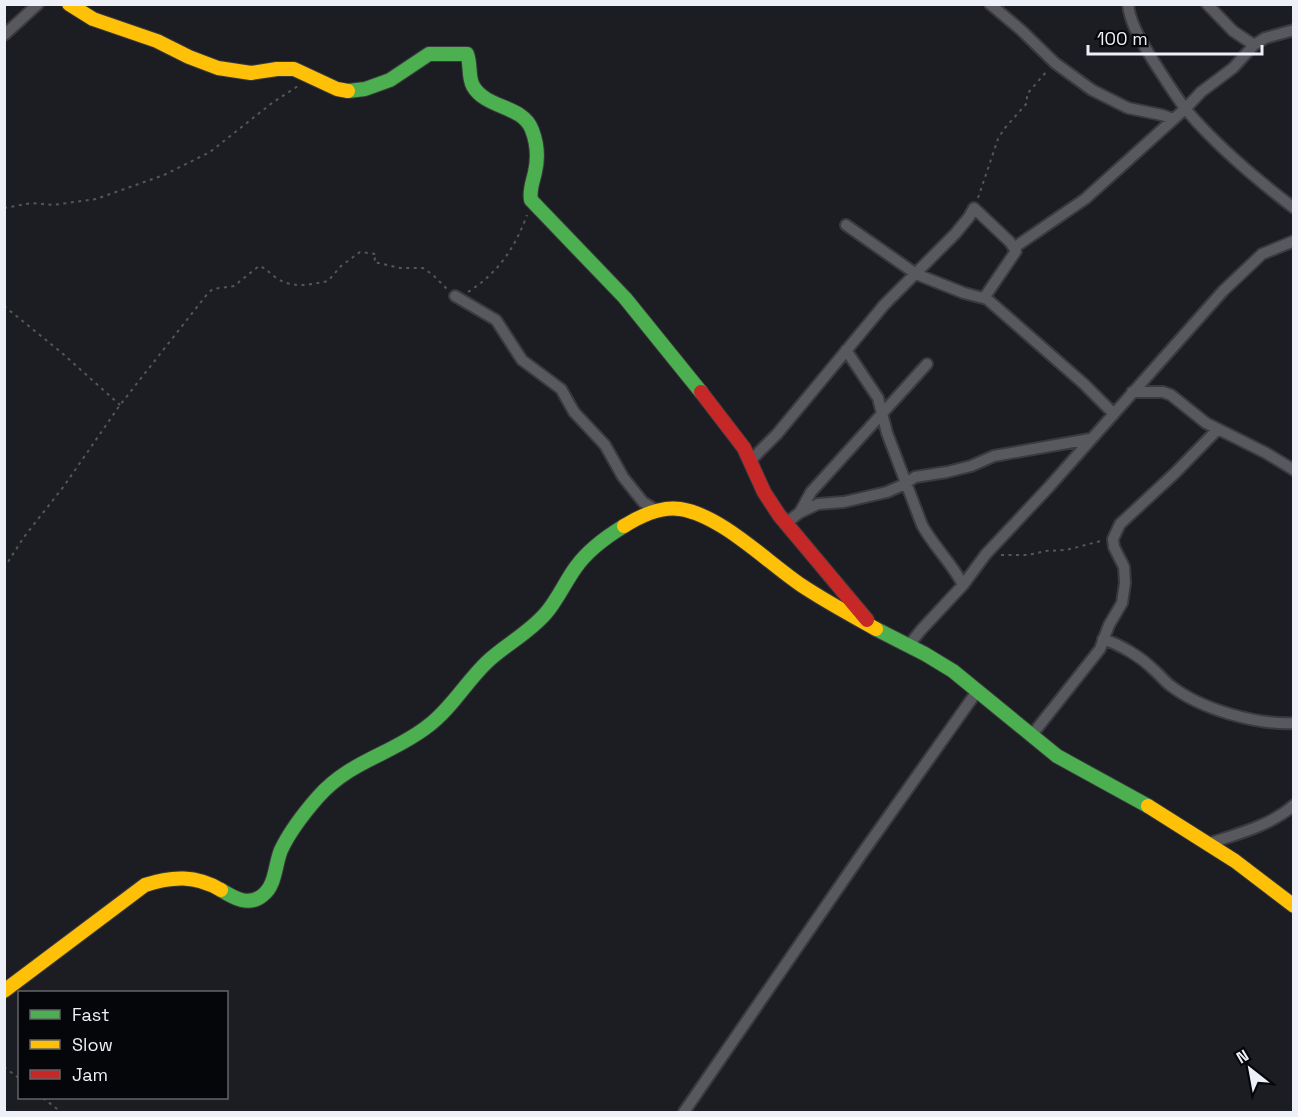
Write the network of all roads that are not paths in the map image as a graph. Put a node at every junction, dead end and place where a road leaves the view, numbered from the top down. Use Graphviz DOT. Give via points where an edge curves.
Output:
graph roads {
  1 [pos="38,4"];
  2 [pos="69,4"];
  3 [pos="990,4"];
  4 [pos="1128,4"];
  5 [pos="1207,4"];
  6 [pos="1293,30"];
  7 [pos="4,35"];
  8 [pos="1254,45"];
  9 [pos="1186,108"];
  10 [pos="1173,119"];
  11 [pos="1293,208"];
  12 [pos="846,225"];
  13 [pos="1293,241"];
  14 [pos="1015,247"];
  15 [pos="916,274"];
  16 [pos="455,296"];
  17 [pos="984,298"];
  18 [pos="846,350"];
  19 [pos="927,364"];
  20 [pos="1132,392"];
  21 [pos="882,413"];
  22 [pos="1113,413"];
  23 [pos="1218,429"];
  24 [pos="1090,439"];
  25 [pos="752,459"];
  26 [pos="1293,470"];
  27 [pos="906,483"];
  28 [pos="657,511"];
  29 [pos="800,513"];
  30 [pos="786,524"];
  31 [pos="963,585"];
  32 [pos="873,627"];
  33 [pos="1103,639"];
  34 [pos="909,645"];
  35 [pos="978,690"];
  36 [pos="1293,723"];
  37 [pos="1031,735"];
  38 [pos="1293,805"];
  39 [pos="1207,844"];
  40 [pos="1293,906"];
  41 [pos="4,992"];
  42 [pos="684,1113"];
  1 -- 7 [label="street"];
  2 -- 25 [label="street" via="93,19 218,68 250,73 299,70 337,89 351,91 390,80 429,54 467,54 468,75 476,91 501,108 522,115 532,129 536,165 531,200 624,298"];
  3 -- 10 [label="street" via="1055,63 1092,90 1128,108"];
  4 -- 9 [label="street" via="1141,40"];
  5 -- 8 [label="street" via="1233,31"];
  6 -- 8 [label="street"];
  8 -- 9 [label="street"];
  9 -- 10 [label="street"];
  9 -- 11 [label="street" via="1260,182"];
  10 -- 14 [label="street" via="1085,199"];
  12 -- 15 [label="street"];
  13 -- 20 [label="street" via="1251,262"];
  14 -- 15 [label="street" via="974,208"];
  14 -- 17 [label="street" via="1013,257"];
  15 -- 17 [label="street"];
  15 -- 18 [label="street"];
  16 -- 28 [label="street" via="496,320 522,360 561,389 574,411 605,446 627,483"];
  17 -- 22 [label="street"];
  18 -- 21 [label="street" via="872,387"];
  18 -- 25 [label="street"];
  19 -- 21 [label="street"];
  20 -- 22 [label="street"];
  20 -- 23 [label="street" via="1171,395"];
  21 -- 27 [label="street"];
  21 -- 29 [label="street" via="811,492"];
  22 -- 24 [label="street"];
  23 -- 26 [label="street"];
  23 -- 33 [label="street" via="1126,517 1113,539 1124,567 1125,583 1122,603"];
  24 -- 27 [label="street" via="994,456 971,466 915,477"];
  24 -- 31 [label="street"];
  25 -- 30 [label="street" via="766,495"];
  27 -- 29 [label="street" via="887,492 818,504"];
  27 -- 31 [label="street" via="929,537"];
  28 -- 32 [label="street" via="690,510 710,519 796,582"];
  28 -- 41 [label="street" via="630,522 586,553 541,620 489,660 439,718 422,732 331,782 280,851 270,886 263,895 254,901 244,901 209,883 180,878 145,885"];
  29 -- 30 [label="street"];
  30 -- 32 [label="street"];
  31 -- 34 [label="street"];
  32 -- 34 [label="street"];
  33 -- 36 [label="street" via="1140,659 1172,687 1203,704 1271,724"];
  33 -- 37 [label="street" via="1100,650"];
  34 -- 35 [label="street"];
  35 -- 37 [label="street"];
  35 -- 42 [label="street"];
  37 -- 39 [label="street" via="1074,767 1132,796"];
  38 -- 39 [label="street" via="1247,831"];
  39 -- 40 [label="street" via="1254,874"];
}
